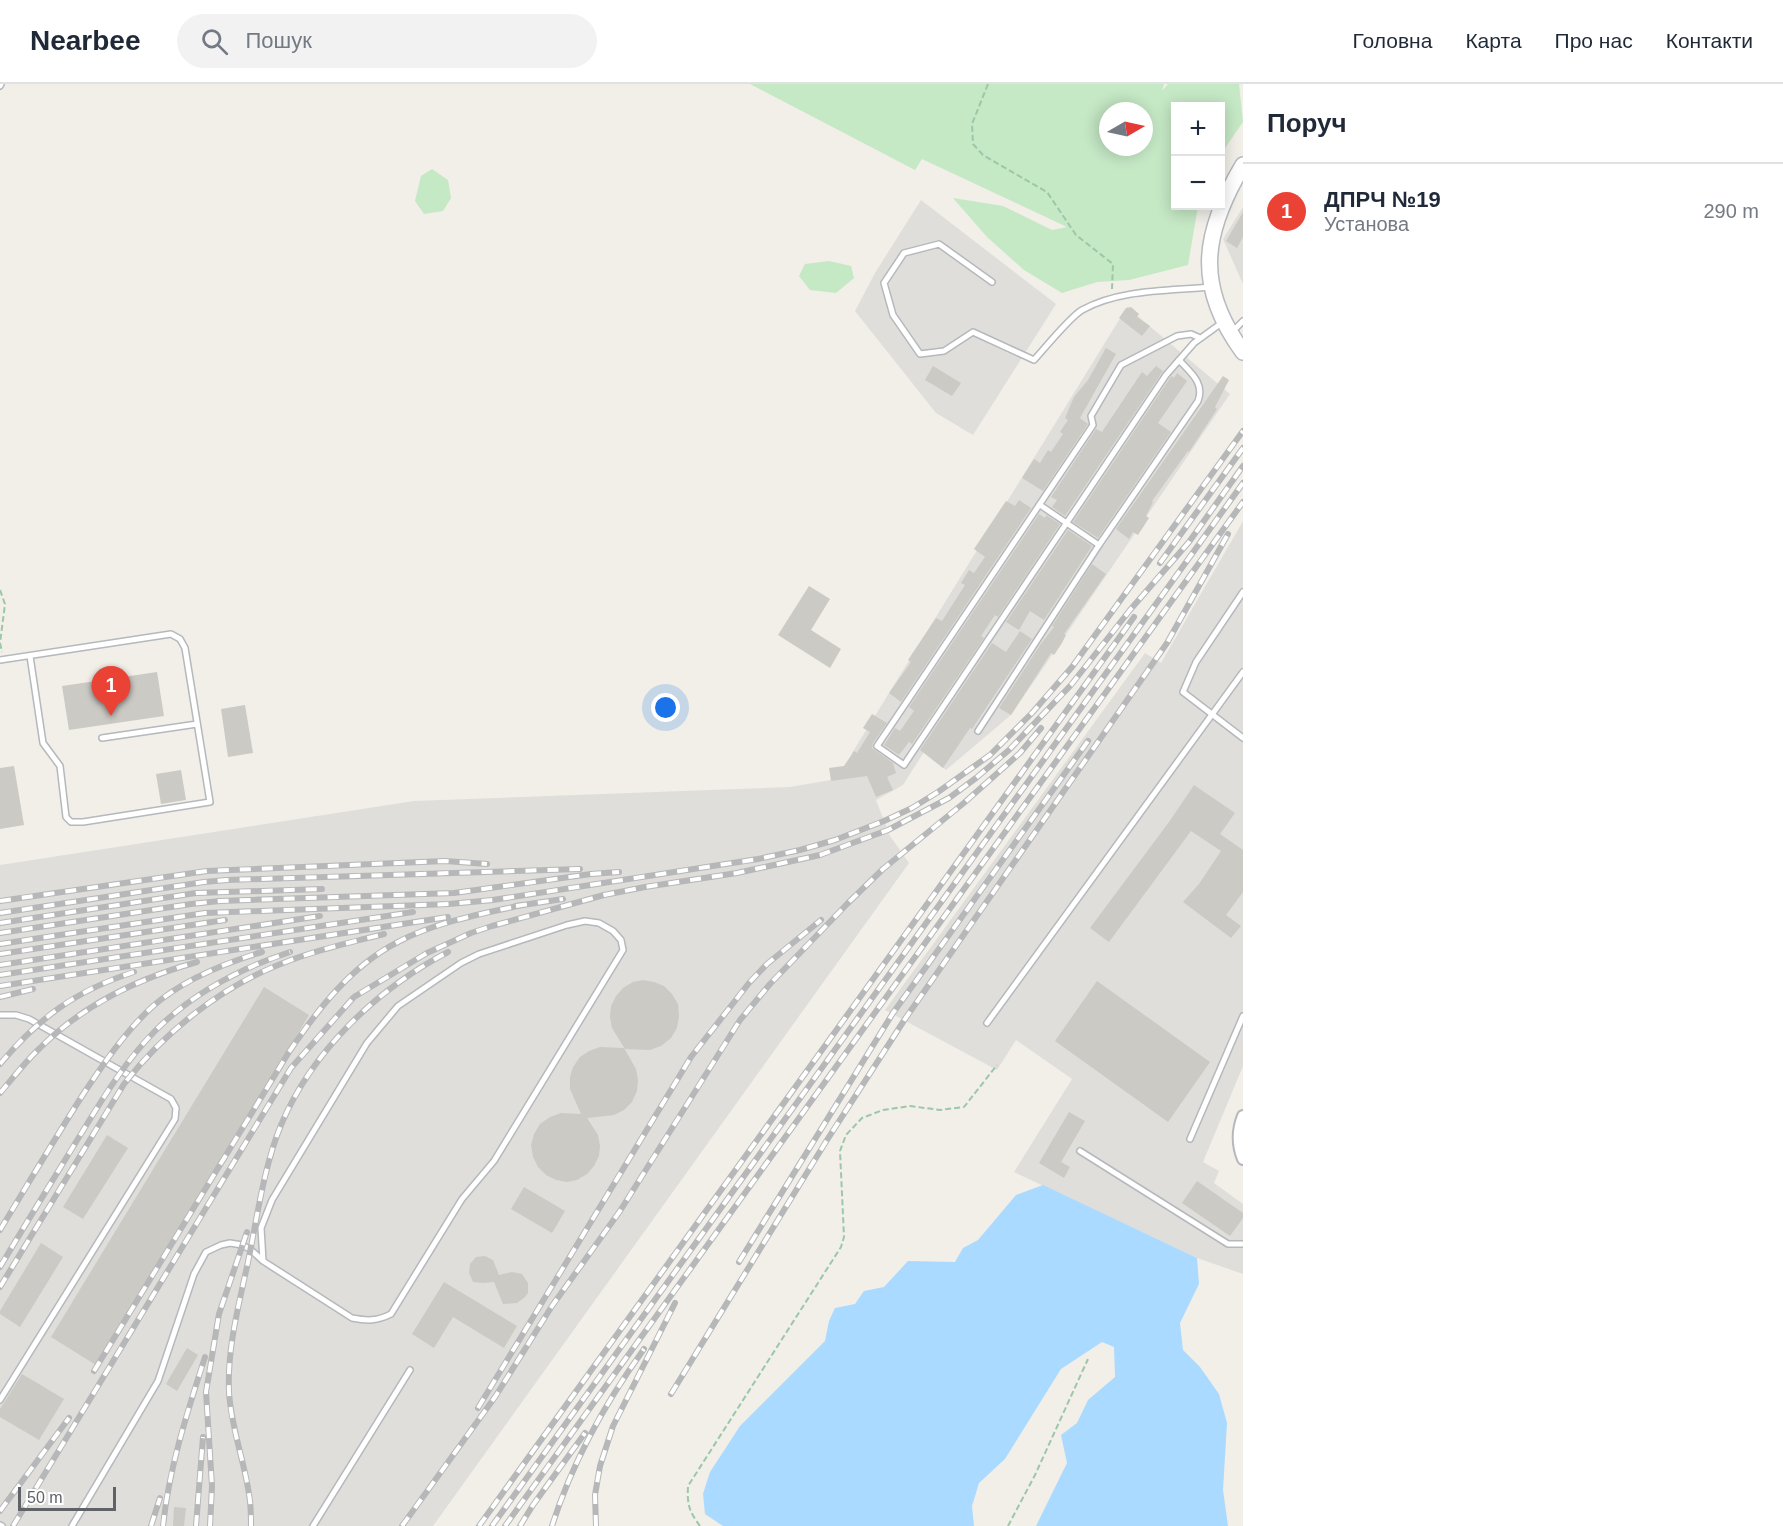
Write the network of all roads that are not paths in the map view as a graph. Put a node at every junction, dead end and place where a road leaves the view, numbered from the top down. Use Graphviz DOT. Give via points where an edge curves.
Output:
graph roads {
  1 [pos="1243,165"];
  2 [pos="992,282"];
  3 [pos="1212,287"];
  4 [pos="1243,321"];
  5 [pos="1228,327"];
  6 [pos="1200,338"];
  7 [pos="1243,352"];
  8 [pos="1179,360"];
  9 [pos="1040,505"];
  10 [pos="1067,522"];
  11 [pos="1099,545"];
  12 [pos="1243,592"];
  13 [pos="30,656"];
  14 [pos="2,660"];
  15 [pos="1243,672"];
  16 [pos="1212,713"];
  17 [pos="197,724"];
  18 [pos="978,731"];
  19 [pos="102,738"];
  20 [pos="1243,738"];
  21 [pos="0,1015"];
  22 [pos="1243,1016"];
  23 [pos="987,1023"];
  24 [pos="1243,1116"];
  25 [pos="1190,1139"];
  26 [pos="1080,1151"];
  27 [pos="1243,1159"];
  28 [pos="1243,1244"];
  29 [pos="263,1261"];
  30 [pos="410,1370"];
  31 [pos="0,1400"];
  32 [pos="72,1526"];
  33 [pos="313,1526"];
  1 -- 3 [label="main road" via="1213,230 1209,254"];
  2 -- 3 [label="lane" via="939,243 904,253 884,283 893,315 920,354 944,351 973,332 1034,360 1081,310 1112,298"];
  3 -- 5 [label="main road"];
  4 -- 5 [label="lane"];
  5 -- 6 [label="lane"];
  5 -- 7 [label="main road"];
  6 -- 8 [label="lane"];
  6 -- 9 [label="lane" via="1191,334 1177,336 1121,365 1091,416 1093,425"];
  8 -- 10 [label="lane"];
  8 -- 11 [label="lane" via="1199,384 1198,401"];
  9 -- 10 [label="lane"];
  9 -- 10 [label="lane" via="877,746 904,765"];
  10 -- 11 [label="lane"];
  11 -- 18 [label="lane"];
  12 -- 16 [label="lane" via="1196,662 1183,692"];
  13 -- 14 [label="lane"];
  13 -- 17 [label="lane" via="171,634 185,648"];
  13 -- 17 [label="lane" via="43,743 60,766 66,818 71,822 210,802"];
  15 -- 16 [label="lane"];
  16 -- 20 [label="lane"];
  16 -- 23 [label="lane"];
  17 -- 19 [label="lane"];
  21 -- 31 [label="lane" via="29,1019 171,1100 176,1108 175,1119"];
  22 -- 25 [label="lane"];
  24 -- 27 [label="street" via="1238,1128"];
  26 -- 28 [label="lane" via="1228,1244"];
  29 -- 29 [label="lane" via="261,1228 272,1200 367,1043 398,1006 479,954 585,921 613,930 623,950 494,1161 462,1198 391,1314 379,1320 352,1318"];
  29 -- 32 [label="lane" via="236,1244 206,1252 194,1274 155,1387"];
  30 -- 33 [label="lane"];
}
